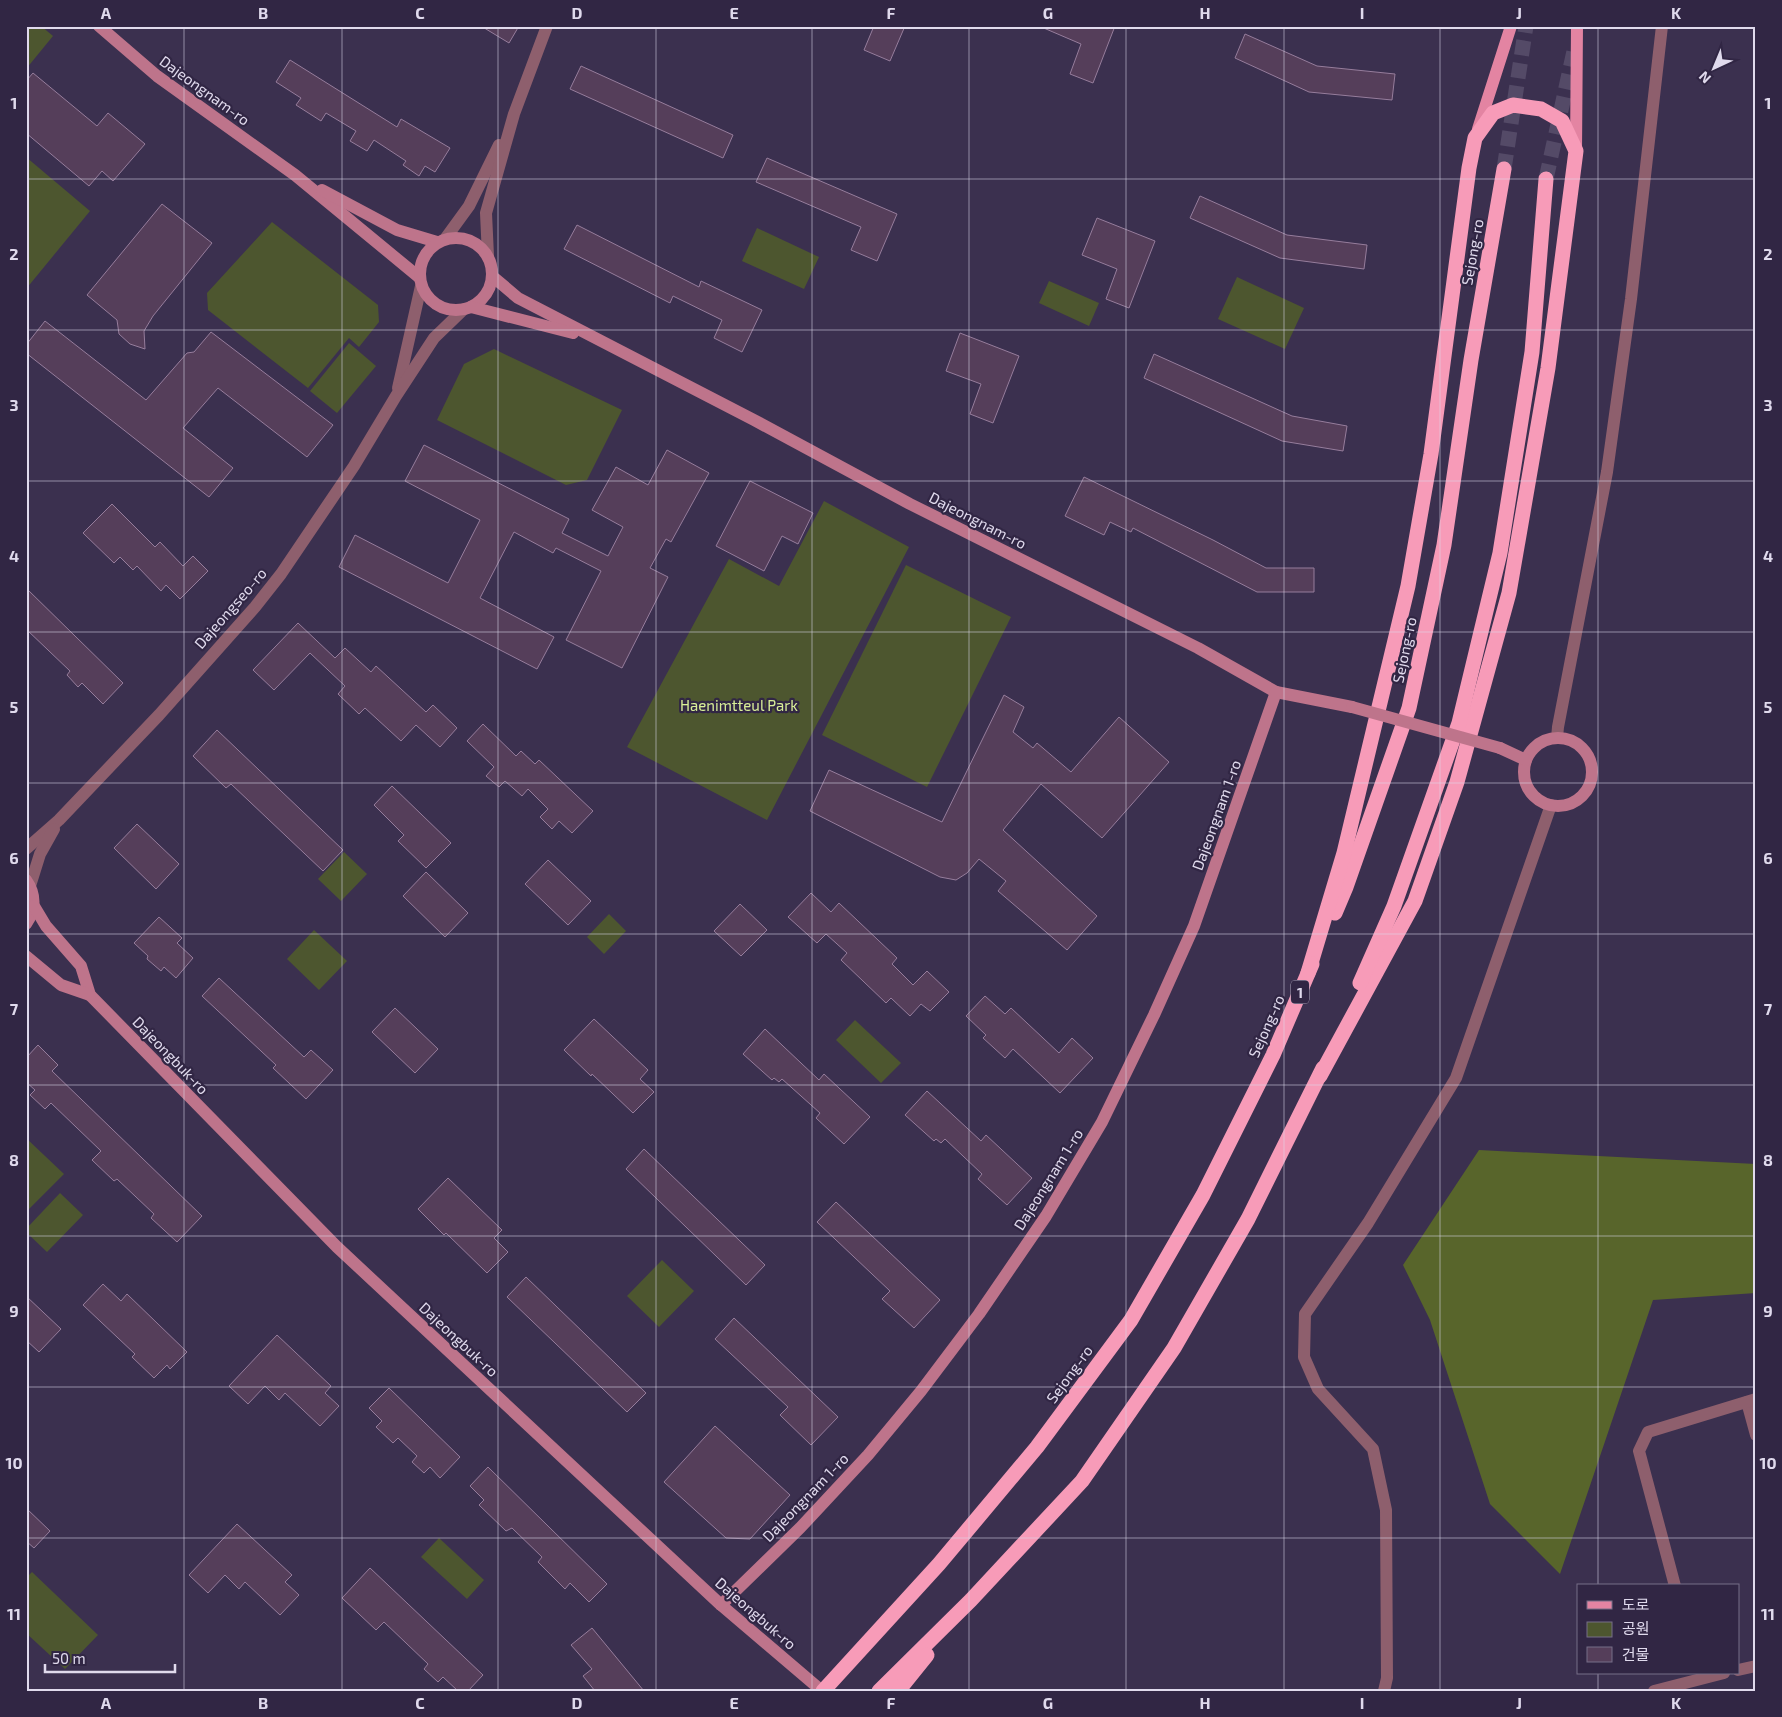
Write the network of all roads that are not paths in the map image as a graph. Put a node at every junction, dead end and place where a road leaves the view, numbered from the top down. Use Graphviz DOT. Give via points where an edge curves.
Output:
graph roads {
  1 [pos="99,26"];
  2 [pos="547,26"];
  3 [pos="1511,26"];
  4 [pos="1577,26"];
  5 [pos="1662,26"];
  6 [pos="514,114"];
  7 [pos="1475,138"];
  8 [pos="1576,151"];
  9 [pos="1504,169"];
  10 [pos="296,175"];
  11 [pos="1546,179"];
  12 [pos="441,240"];
  13 [pos="488,256"];
  14 [pos="492,276"];
  15 [pos="421,282"];
  16 [pos="468,308"];
  17 [pos="597,339"];
  18 [pos="396,396"];
  19 [pos="1276,692"];
  20 [pos="1557,738"];
  21 [pos="1526,760"];
  22 [pos="1550,804"];
  23 [pos="59,820"];
  24 [pos="26,849"];
  25 [pos="28,883"];
  26 [pos="34,906"];
  27 [pos="26,924"];
  28 [pos="26,956"];
  29 [pos="1308,973"];
  30 [pos="90,995"];
  31 [pos="1320,1076"];
  32 [pos="1751,1401"];
  33 [pos="1756,1435"];
  34 [pos="1674,1584"];
  35 [pos="971,1600"];
  36 [pos="721,1606"];
  37 [pos="1756,1666"];
  38 [pos="1740,1670"];
  39 [pos="1716,1674"];
  40 [pos="1700,1676"];
  41 [pos="823,1691"];
  42 [pos="879,1691"];
  43 [pos="898,1691"];
  44 [pos="1384,1691"];
  45 [pos="1654,1691"];
  1 -- 10 [label="street, Dajeongnam-ro" via="157,76"];
  2 -- 6 [label="street"];
  3 -- 7 [label="main road"];
  4 -- 8 [label="main road"];
  5 -- 20 [label="street" via="1631,299 1607,472"];
  6 -- 12 [label="street" via="469,206"];
  6 -- 13 [label="street" via="486,214"];
  7 -- 8 [label="highway" via="1493,113 1513,105 1541,109 1562,121"];
  7 -- 29 [label="highway" via="1431,454 1408,586 1344,853"];
  8 -- 31 [label="highway" via="1548,368 1509,593 1457,782 1415,901"];
  9 -- 29 [label="highway, Sejong-ro / 1" via="1444,545 1410,708 1346,887"];
  10 -- 12 [label="street" via="397,230"];
  10 -- 15 [label="street"];
  11 -- 31 [label="highway" via="1532,352 1501,544 1459,723 1394,906"];
  12 -- 13 [label="street" via="462,238 476,244"];
  12 -- 15 [label="street" via="426,252 420,264"];
  13 -- 14 [label="street"];
  14 -- 16 [label="street" via="490,288 482,299"];
  14 -- 17 [label="street" via="518,298"];
  15 -- 16 [label="street" via="428,297 438,306 451,310"];
  15 -- 18 [label="street"];
  16 -- 17 [label="street"];
  16 -- 18 [label="street, Dajeongseo-ro" via="434,338"];
  17 -- 19 [label="street, Dajeongnam-ro" via="910,504 1198,648"];
  18 -- 23 [label="street, Dajeongseo-ro" via="344,481 255,607"];
  19 -- 21 [label="street, Dajeongnam-ro, bridge" via="1352,707 1500,748"];
  19 -- 36 [label="street, Dajeongnam 1-ro" via="1194,926 1102,1122 1046,1216 973,1322 868,1455"];
  20 -- 21 [label="street" via="1537,745"];
  20 -- 22 [label="street" via="1578,744 1591,762 1592,772 1590,783 1577,800 1566,805"];
  21 -- 22 [label="street" via="1524,774 1527,786 1534,796"];
  22 -- 44 [label="street" via="1456,1078 1368,1223 1305,1314 1304,1357 1318,1389 1373,1449 1386,1510 1387,1678"];
  23 -- 24 [label="street"];
  23 -- 25 [label="street"];
  25 -- 26 [label="street" via="34,895"];
  26 -- 27 [label="street"];
  26 -- 30 [label="street" via="46,926 80,966"];
  28 -- 30 [label="street" via="61,985"];
  29 -- 41 [label="highway, Sejong-ro / 1" via="1273,1055 1203,1195 1130,1320 1037,1447 940,1564"];
  30 -- 36 [label="street, Dajeongbuk-ro" via="337,1247"];
  31 -- 35 [label="highway" via="1248,1219 1174,1348 1082,1481"];
  32 -- 33 [label="street"];
  32 -- 34 [label="street" via="1648,1432 1639,1451"];
  35 -- 42 [label="highway"];
  35 -- 43 [label="highway"];
  36 -- 41 [label="street, Dajeongbuk-ro"];
  37 -- 38 [label="street"];
  39 -- 40 [label="street"];
  40 -- 45 [label="street"];
}
